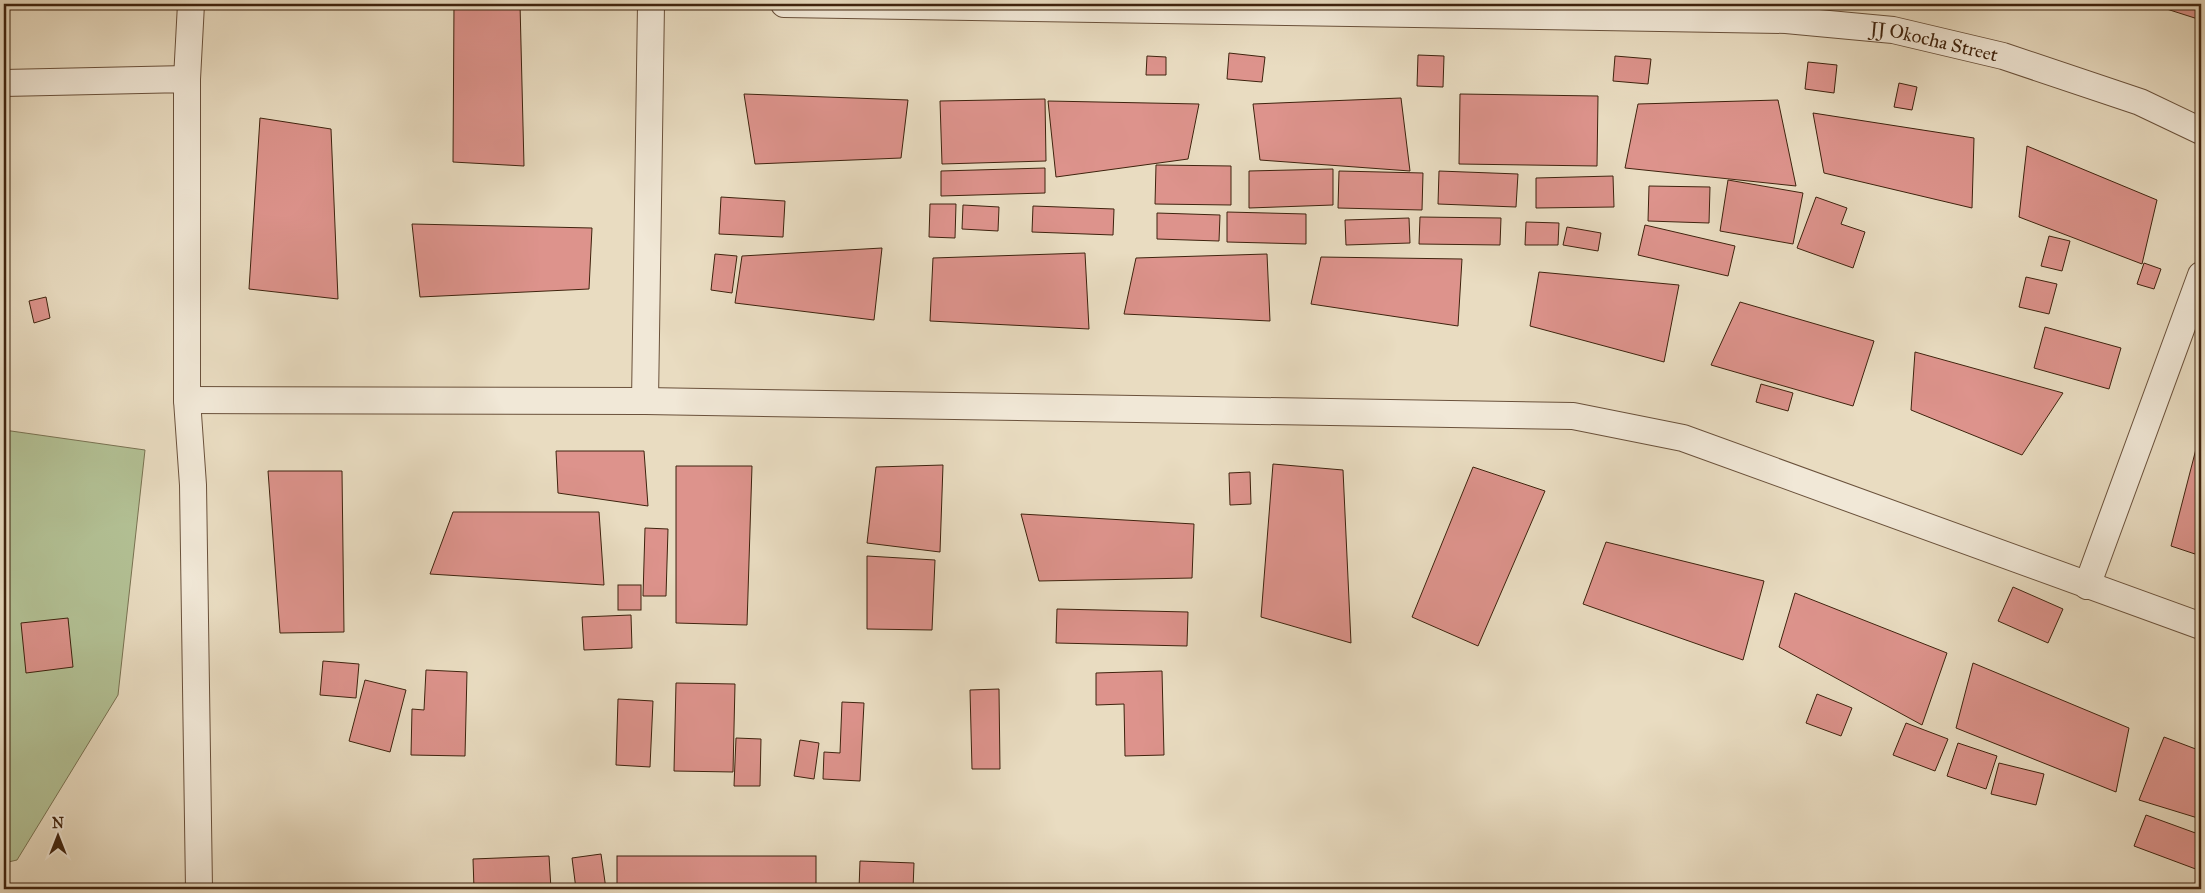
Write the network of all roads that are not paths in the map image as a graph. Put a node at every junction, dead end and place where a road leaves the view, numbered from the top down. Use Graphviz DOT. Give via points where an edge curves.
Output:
graph roads {
  1 [pos="191,4"];
  2 [pos="651,4"];
  3 [pos="784,4"];
  4 [pos="187,79"];
  5 [pos="4,83"];
  6 [pos="2201,131"];
  7 [pos="2201,275"];
  8 [pos="187,400"];
  9 [pos="646,402"];
  10 [pos="2088,586"];
  11 [pos="2201,626"];
  12 [pos="199,889"];
  1 -- 4 [label="street"];
  2 -- 9 [label="street"];
  3 -- 6 [label="street, JJ Okocha Street" via="1786,20 1893,30 2003,56 2140,102"];
  4 -- 5 [label="street"];
  4 -- 8 [label="street"];
  7 -- 10 [label="street"];
  8 -- 9 [label="street"];
  8 -- 12 [label="street" via="193,485"];
  9 -- 10 [label="street" via="1573,416 1684,438"];
  10 -- 11 [label="street"];
}
